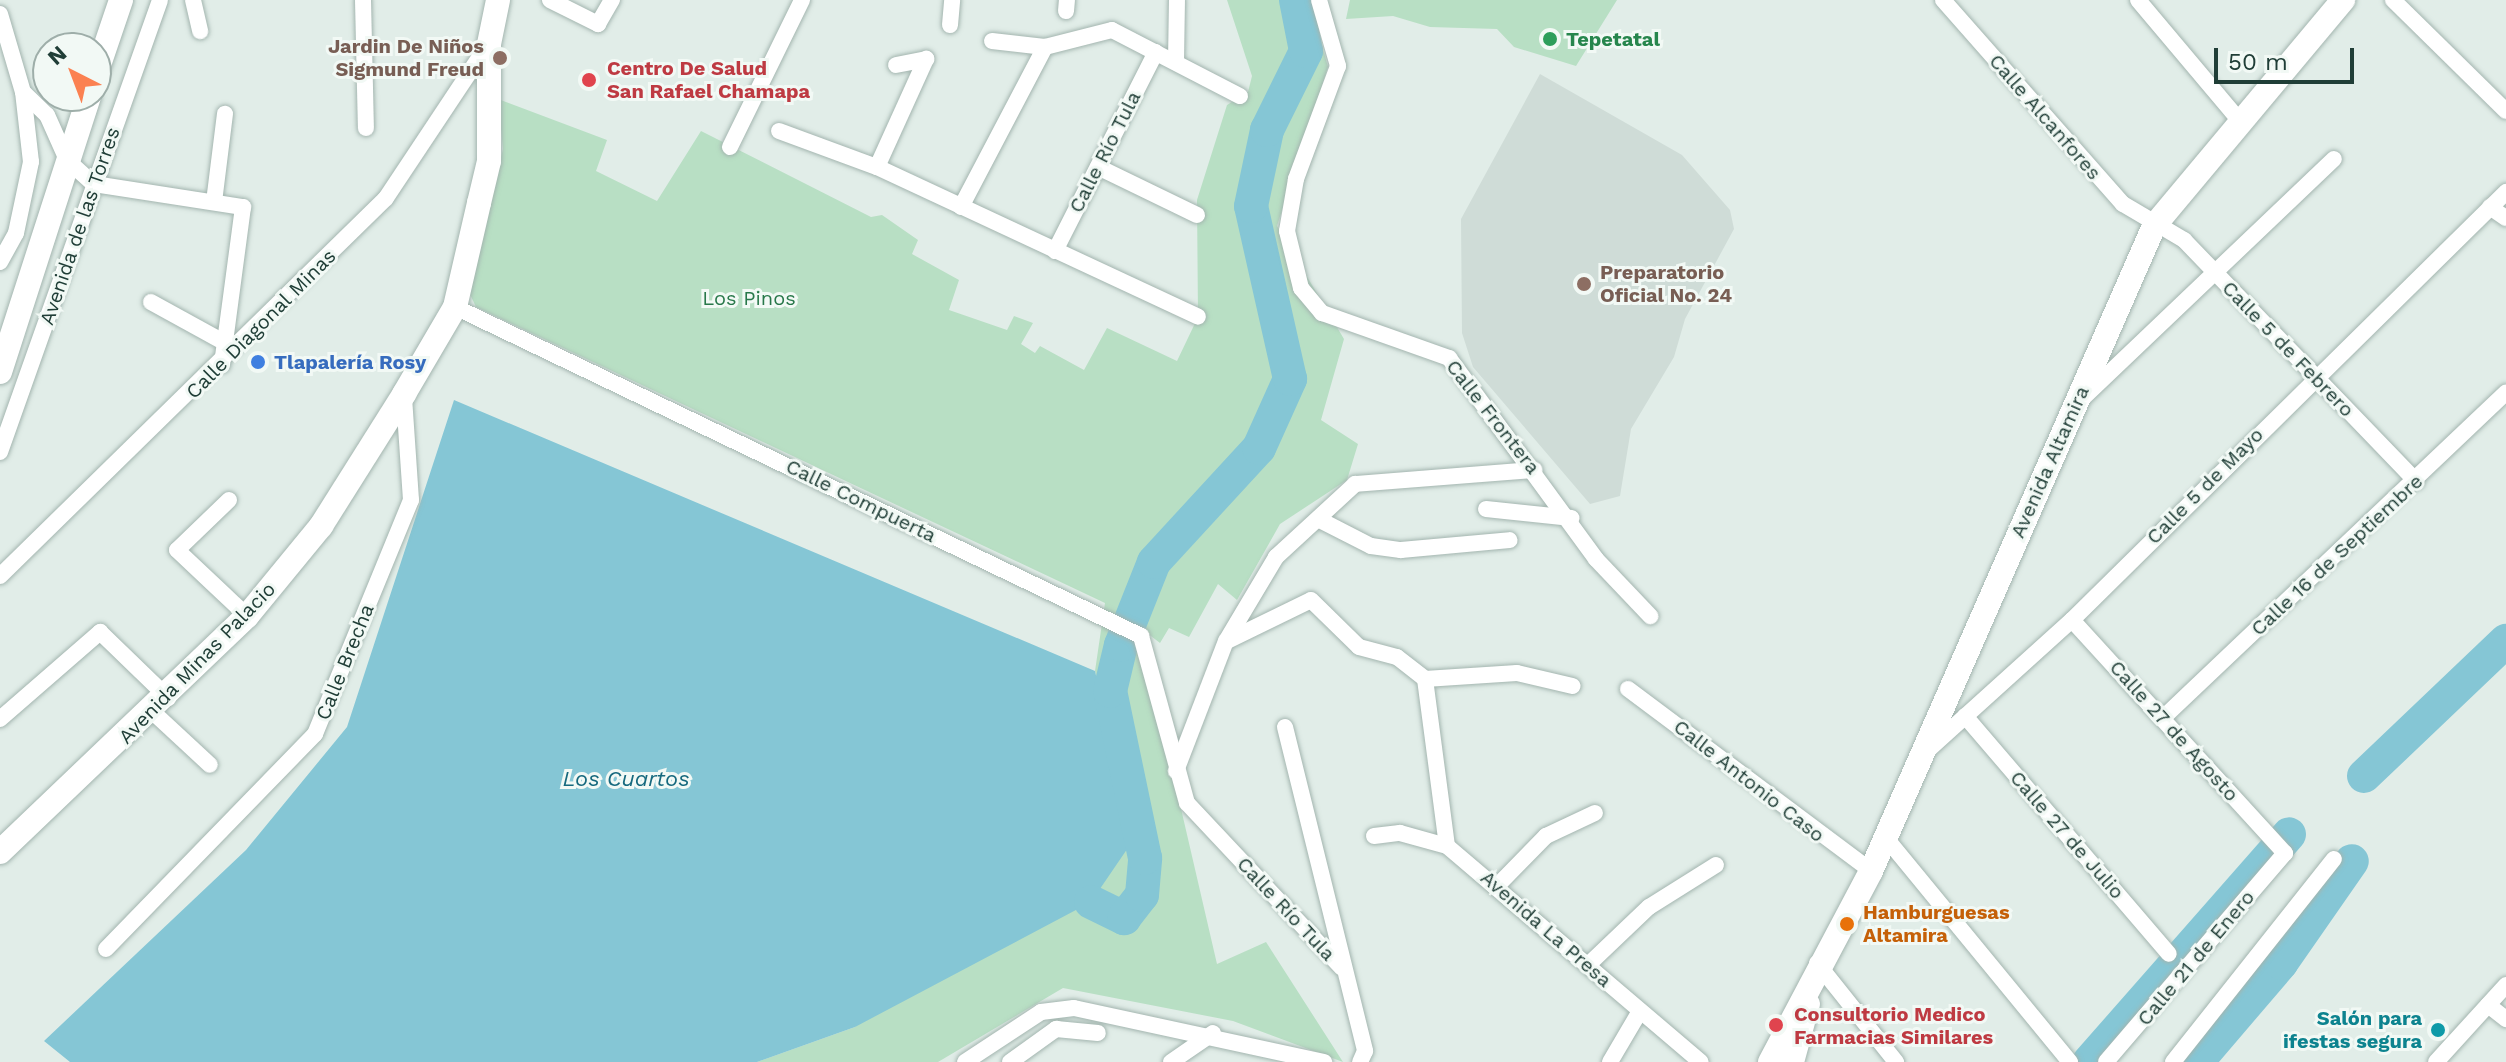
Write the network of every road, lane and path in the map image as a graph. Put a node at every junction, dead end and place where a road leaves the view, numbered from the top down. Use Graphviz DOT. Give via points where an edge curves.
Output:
graph roads {
  1 [pos="121,0"];
  2 [pos="160,0"];
  3 [pos="193,0"];
  4 [pos="363,0"];
  5 [pos="498,0"];
  6 [pos="550,0"];
  7 [pos="612,0"];
  8 [pos="802,0"];
  9 [pos="952,0"];
  10 [pos="1177,0"];
  11 [pos="1319,0"];
  12 [pos="1943,0"];
  13 [pos="2138,0"];
  14 [pos="2393,0"];
  15 [pos="2337,3"];
  16 [pos="0,14"];
  17 [pos="950,25"];
  18 [pos="200,31"];
  19 [pos="110,32"];
  20 [pos="992,41"];
  21 [pos="489,44"];
  22 [pos="1045,47"];
  23 [pos="1156,52"];
  24 [pos="1176,62"];
  25 [pos="896,65"];
  26 [pos="23,92"];
  27 [pos="1240,96"];
  28 [pos="2506,111"];
  29 [pos="84,112"];
  30 [pos="225,114"];
  31 [pos="2240,121"];
  32 [pos="366,128"];
  33 [pos="779,131"];
  34 [pos="730,147"];
  35 [pos="2334,159"];
  36 [pos="67,160"];
  37 [pos="877,167"];
  38 [pos="1098,167"];
  39 [pos="2506,176"];
  40 [pos="94,184"];
  41 [pos="2506,192"];
  42 [pos="214,202"];
  43 [pos="961,207"];
  44 [pos="2490,207"];
  45 [pos="1197,215"];
  46 [pos="2506,218"];
  47 [pos="2154,226"];
  48 [pos="16,233"];
  49 [pos="1055,251"];
  50 [pos="33,253"];
  51 [pos="0,262"];
  52 [pos="2216,274"];
  53 [pos="151,302"];
  54 [pos="455,307"];
  55 [pos="1198,317"];
  56 [pos="220,340"];
  57 [pos="222,365"];
  58 [pos="0,372"];
  59 [pos="2313,377"];
  60 [pos="2506,392"];
  61 [pos="404,394"];
  62 [pos="2077,404"];
  63 [pos="0,452"];
  64 [pos="1534,470"];
  65 [pos="2416,481"];
  66 [pos="229,500"];
  67 [pos="1486,509"];
  68 [pos="1572,518"];
  69 [pos="1318,519"];
  70 [pos="1510,540"];
  71 [pos="0,576"];
  72 [pos="247,616"];
  73 [pos="1650,616"];
  74 [pos="2072,620"];
  75 [pos="1226,641"];
  76 [pos="1425,679"];
  77 [pos="1573,686"];
  78 [pos="1628,689"];
  79 [pos="161,705"];
  80 [pos="1965,716"];
  81 [pos="2165,716"];
  82 [pos="0,719"];
  83 [pos="1285,727"];
  84 [pos="1915,762"];
  85 [pos="210,765"];
  86 [pos="1176,771"];
  87 [pos="1595,813"];
  88 [pos="1374,836"];
  89 [pos="1886,838"];
  90 [pos="1447,846"];
  91 [pos="2278,849"];
  92 [pos="0,852"];
  93 [pos="2334,859"];
  94 [pos="1716,865"];
  95 [pos="1871,871"];
  96 [pos="1498,885"];
  97 [pos="106,949"];
  98 [pos="2169,954"];
  99 [pos="1817,963"];
  100 [pos="1588,965"];
  101 [pos="1342,968"];
  102 [pos="2506,985"];
  103 [pos="2488,1005"];
  104 [pos="1640,1011"];
  105 [pos="2506,1019"];
  106 [pos="1098,1033"];
  107 [pos="1213,1033"];
  108 [pos="965,1062"];
  109 [pos="1010,1062"];
  110 [pos="1171,1062"];
  111 [pos="1324,1062"];
  112 [pos="1360,1062"];
  113 [pos="1610,1062"];
  114 [pos="1701,1062"];
  115 [pos="1770,1062"];
  116 [pos="1792,1062"];
  117 [pos="1896,1062"];
  118 [pos="2070,1062"];
  119 [pos="2106,1062"];
  120 [pos="2173,1062"];
  121 [pos="2436,1062"];
  1 -- 19 [label="main road"];
  2 -- 40 [label="street, Avenida de las Torres"];
  3 -- 18 [label="street"];
  4 -- 32 [label="street"];
  5 -- 21 [label="main road, Avenida Minas Palacio"];
  6 -- 7 [label="street" via="598,24"];
  8 -- 34 [label="street"];
  9 -- 17 [label="street"];
  10 -- 24 [label="street"];
  11 -- 64 [label="street, Calle Frontera" via="1338,66 1296,179 1287,231 1301,288 1322,313 1449,358"];
  12 -- 47 [label="street, Calle Alcanfores" via="2123,204"];
  13 -- 31 [label="street"];
  14 -- 28 [label="street"];
  15 -- 31 [label="main road, Avenida Altamira"];
  16 -- 26 [label="street"];
  20 -- 22 [label="street"];
  21 -- 54 [label="main road, Avenida Minas Palacio" via="489,161"];
  21 -- 57 [label="street, Calle Diagonal Minas" via="386,198"];
  22 -- 23 [label="street" via="1112,30"];
  22 -- 43 [label="street"];
  23 -- 24 [label="street"];
  23 -- 38 [label="street, Calle Río Tula"];
  24 -- 27 [label="street"];
  25 -- 37 [label="street" via="926,59"];
  26 -- 36 [label="street" via="47,115"];
  26 -- 48 [label="street" via="31,162"];
  29 -- 36 [label="main road"];
  30 -- 42 [label="street"];
  31 -- 47 [label="main road, Avenida Altamira"];
  33 -- 37 [label="street"];
  35 -- 52 [label="street"];
  36 -- 40 [label="street"];
  36 -- 50 [label="main road"];
  37 -- 43 [label="street"];
  38 -- 45 [label="street"];
  38 -- 49 [label="street, Calle Río Tula"];
  39 -- 44 [label="street"];
  40 -- 42 [label="street"];
  40 -- 63 [label="street, Avenida de las Torres"];
  41 -- 44 [label="street, Calle 5 de Mayo"];
  42 -- 56 [label="street" via="243,207"];
  43 -- 49 [label="street"];
  44 -- 46 [label="street"];
  44 -- 59 [label="street, Calle 5 de Mayo"];
  47 -- 52 [label="street, Calle 5 de Febrero" via="2184,240"];
  47 -- 62 [label="main road, Avenida Altamira"];
  48 -- 50 [label="street"];
  48 -- 51 [label="street"];
  49 -- 55 [label="street"];
  50 -- 58 [label="main road"];
  52 -- 59 [label="street, Calle 5 de Febrero"];
  52 -- 62 [label="street"];
  53 -- 56 [label="street"];
  54 -- 61 [label="main road, Avenida Minas Palacio"];
  54 -- 86 [label="street, Calle Compuerta" via="1141,636"];
  56 -- 57 [label="street"];
  57 -- 71 [label="street, Calle Diagonal Minas"];
  59 -- 65 [label="street, Calle 5 de Febrero"];
  59 -- 74 [label="street, Calle 5 de Mayo"];
  60 -- 65 [label="street, Calle 16 de Septiembre"];
  61 -- 72 [label="main road, Avenida Minas Palacio" via="321,526"];
  61 -- 97 [label="street, Calle Brecha" via="411,500 315,734"];
  62 -- 84 [label="main road, Avenida Altamira"];
  64 -- 68 [label="street, Calle Frontera"];
  64 -- 69 [label="street" via="1355,484"];
  65 -- 81 [label="street, Calle 16 de Septiembre"];
  66 -- 72 [label="street" via="177,550"];
  67 -- 68 [label="street"];
  68 -- 73 [label="street, Calle Frontera" via="1596,559"];
  69 -- 70 [label="street" via="1371,546 1401,550"];
  69 -- 75 [label="street" via="1276,557"];
  72 -- 79 [label="main road, Avenida Minas Palacio"];
  74 -- 80 [label="street, Calle 5 de Mayo"];
  74 -- 81 [label="street, Calle 27 de Agosto"];
  75 -- 76 [label="street" via="1311,600 1359,647 1397,657"];
  75 -- 86 [label="street"];
  76 -- 77 [label="street" via="1517,673"];
  76 -- 90 [label="street"];
  78 -- 95 [label="street, Calle Antonio Caso"];
  79 -- 82 [label="street" via="100,632"];
  79 -- 85 [label="street"];
  79 -- 92 [label="main road, Avenida Minas Palacio"];
  80 -- 84 [label="street, Calle 5 de Mayo"];
  80 -- 98 [label="street, Calle 27 de Julio"];
  81 -- 91 [label="street, Calle 27 de Agosto"];
  83 -- 101 [label="street"];
  84 -- 89 [label="main road, Avenida Altamira"];
  86 -- 101 [label="street, Calle Río Tula" via="1187,803"];
  87 -- 96 [label="street" via="1546,836"];
  88 -- 90 [label="street, Avenida La Presa" via="1400,833"];
  89 -- 95 [label="main road, Avenida Altamira"];
  89 -- 118 [label="street"];
  90 -- 96 [label="street, Avenida La Presa"];
  91 -- 119 [label="street, Calle 21 de Enero"];
  93 -- 120 [label="street"];
  94 -- 100 [label="street" via="1649,907"];
  95 -- 99 [label="main road, Avenida Altamira"];
  96 -- 100 [label="street, Avenida La Presa"];
  99 -- 115 [label="main road, Avenida Altamira"];
  99 -- 116 [label="main road, Avenida Altamira"];
  99 -- 117 [label="street"];
  100 -- 104 [label="street, Avenida La Presa"];
  101 -- 112 [label="street, Calle Río Tula" via="1365,1051"];
  102 -- 103 [label="street"];
  103 -- 105 [label="street"];
  103 -- 121 [label="street"];
  104 -- 113 [label="street"];
  104 -- 114 [label="street, Avenida La Presa"];
  106 -- 109 [label="street" via="1056,1029"];
  107 -- 108 [label="street" via="1074,1008 1041,1012"];
  107 -- 110 [label="street"];
  107 -- 111 [label="street"];
}
